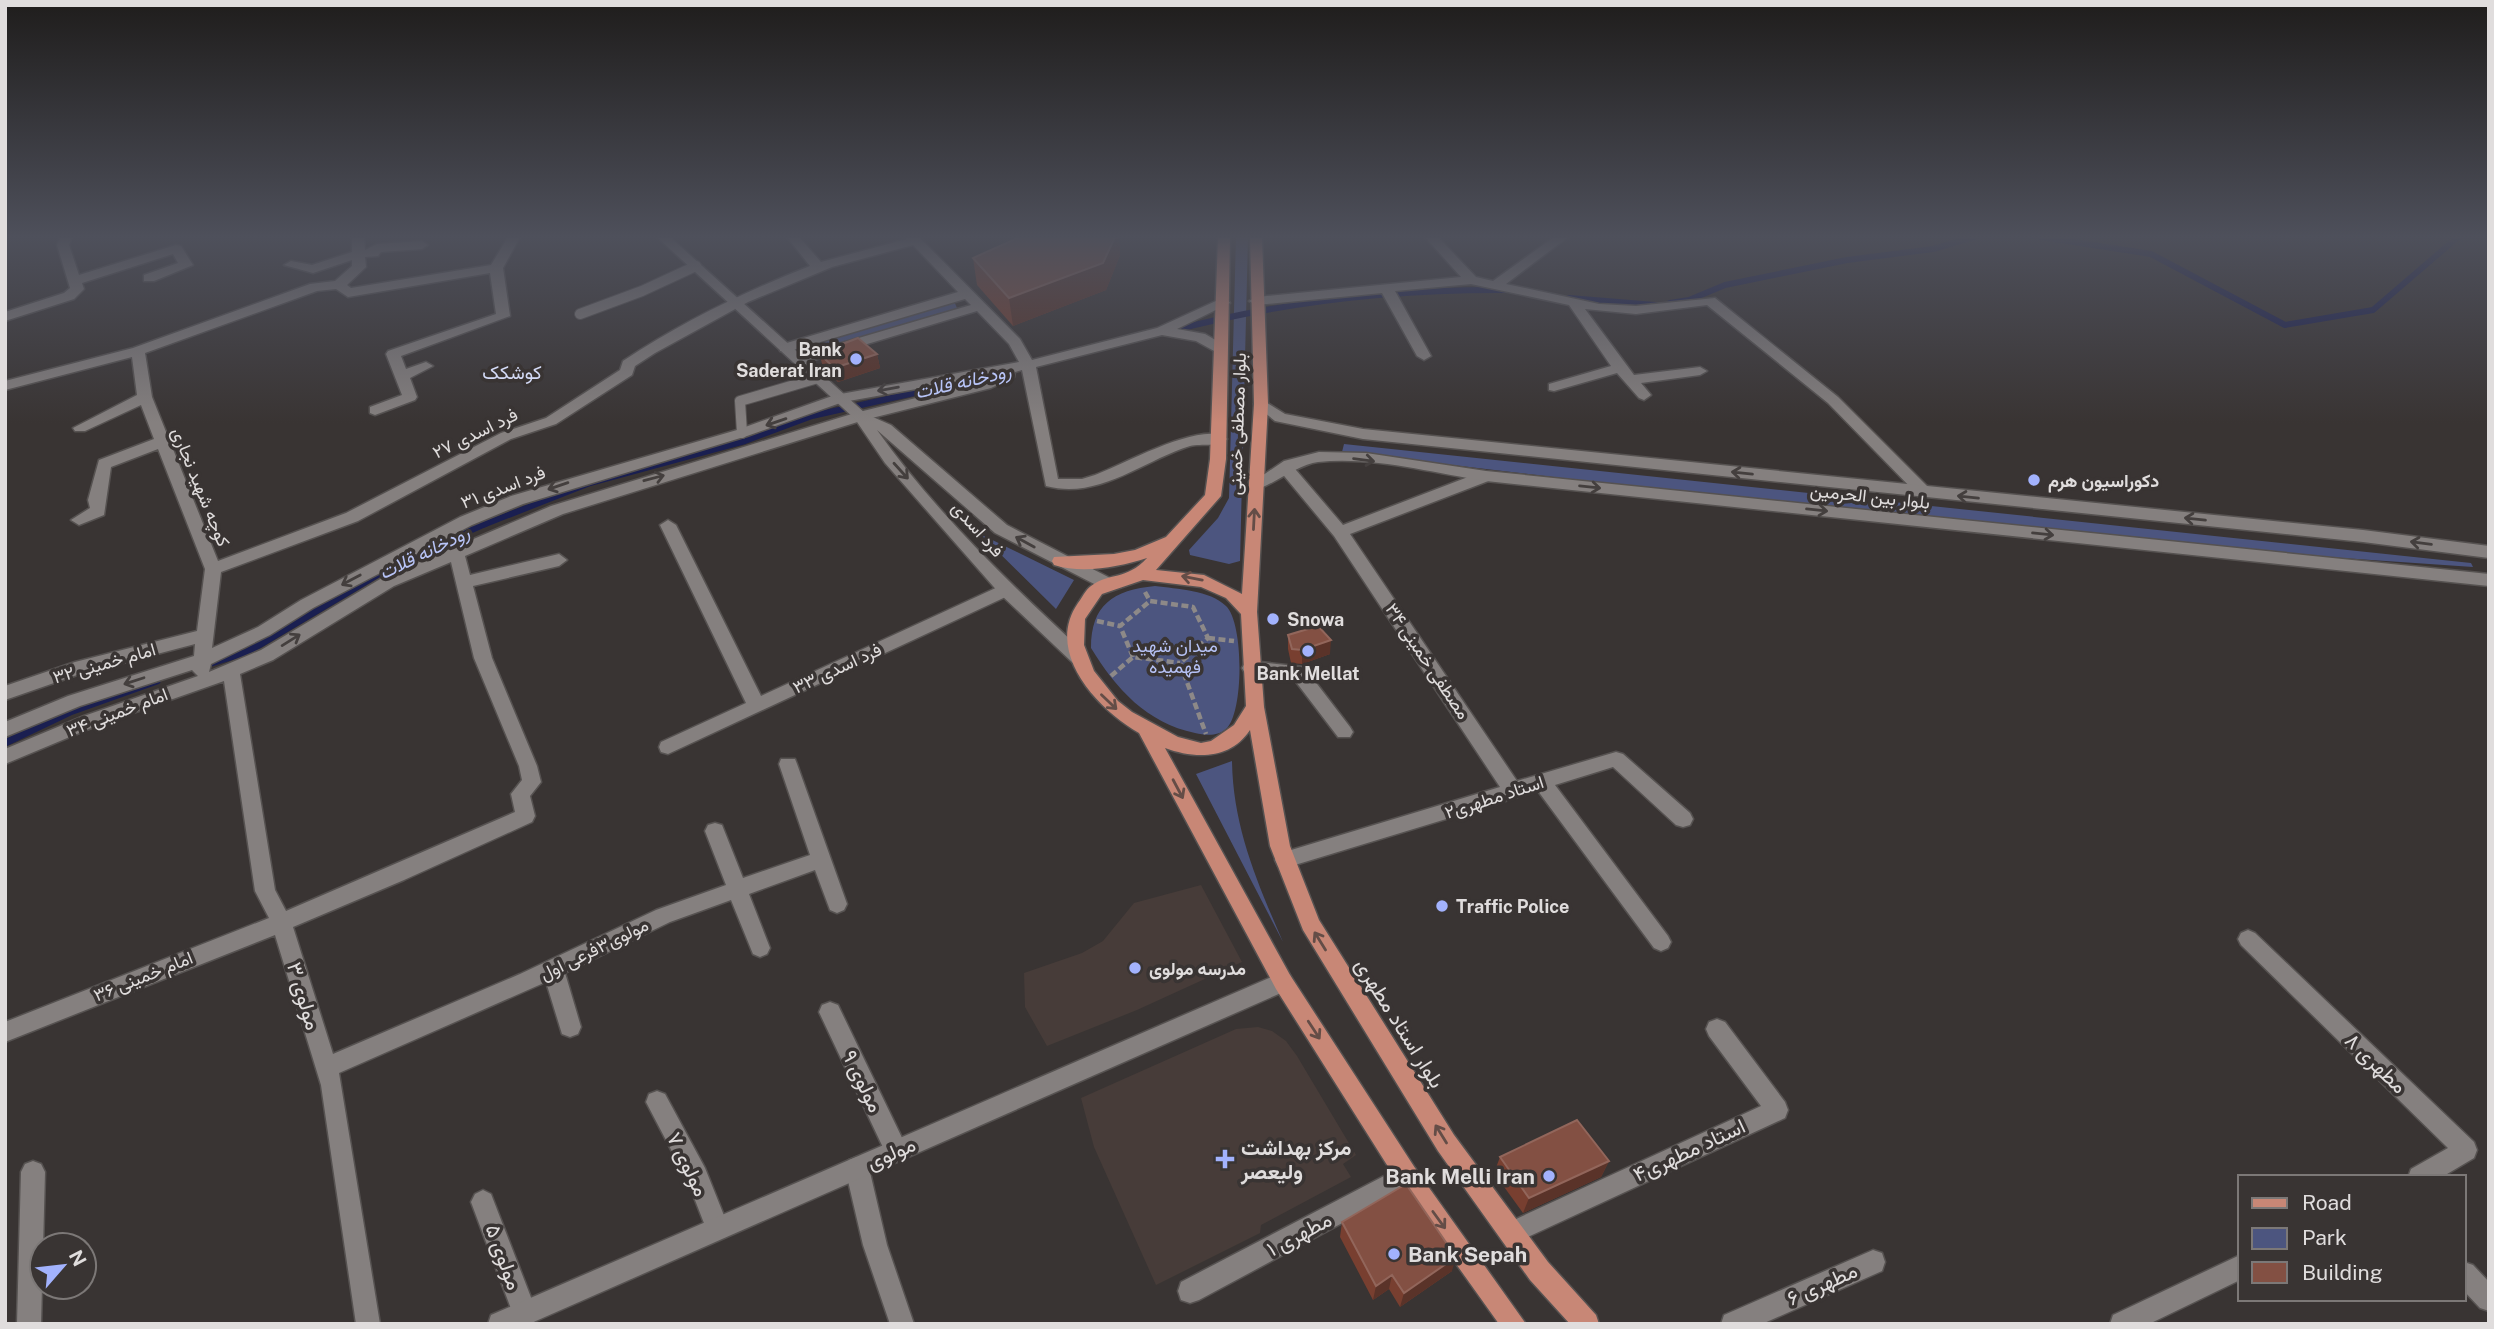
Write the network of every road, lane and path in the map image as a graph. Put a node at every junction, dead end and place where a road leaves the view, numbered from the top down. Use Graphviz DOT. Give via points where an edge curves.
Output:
graph roads {
  1 [pos="60,299"];
  2 [pos="279,299"];
  3 [pos="501,299"];
  4 [pos="620,299"];
  5 [pos="732,299"];
  6 [pos="742,299"];
  7 [pos="951,299"];
  8 [pos="955,299"];
  9 [pos="976,299"];
  10 [pos="1223,299"];
  11 [pos="1286,299"];
  12 [pos="1393,299"];
  13 [pos="1557,299"];
  14 [pos="735,302"];
  15 [pos="1256,302"];
  16 [pos="1223,303"];
  17 [pos="1574,303"];
  18 [pos="981,306"];
  19 [pos="964,311"];
  20 [pos="580,314"];
  21 [pos="5,317"];
  22 [pos="1162,331"];
  23 [pos="792,346"];
  24 [pos="1221,348"];
  25 [pos="138,351"];
  26 [pos="1424,356"];
  27 [pos="802,359"];
  28 [pos="1028,365"];
  29 [pos="426,366"];
  30 [pos="1620,368"];
  31 [pos="1700,372"];
  32 [pos="402,376"];
  33 [pos="818,378"];
  34 [pos="1631,380"];
  35 [pos="5,386"];
  36 [pos="1554,387"];
  37 [pos="1644,395"];
  38 [pos="145,397"];
  39 [pos="840,398"];
  40 [pos="1261,404"];
  41 [pos="375,410"];
  42 [pos="860,416"];
  43 [pos="80,428"];
  44 [pos="1335,430"];
  45 [pos="742,433"];
  46 [pos="1219,439"];
  47 [pos="162,442"];
  48 [pos="1334,456"];
  49 [pos="1285,467"];
  50 [pos="1486,476"];
  51 [pos="1255,486"];
  52 [pos="1925,492"];
  53 [pos="79,520"];
  54 [pos="668,525"];
  55 [pos="1340,532"];
  56 [pos="1178,536"];
  57 [pos="456,551"];
  58 [pos="2489,552"];
  59 [pos="559,560"];
  60 [pos="1060,561"];
  61 [pos="213,569"];
  62 [pos="2489,580"];
  63 [pos="464,582"];
  64 [pos="1108,584"];
  65 [pos="1145,584"];
  66 [pos="1006,590"];
  67 [pos="1150,601"];
  68 [pos="1100,609"];
  69 [pos="1250,612"];
  70 [pos="1120,626"];
  71 [pos="1236,631"];
  72 [pos="204,636"];
  73 [pos="1208,638"];
  74 [pos="1133,657"];
  75 [pos="1079,658"];
  76 [pos="200,662"];
  77 [pos="1180,663"];
  78 [pos="1251,668"];
  79 [pos="1105,669"];
  80 [pos="231,671"];
  81 [pos="1111,676"];
  82 [pos="203,681"];
  83 [pos="1116,682"];
  84 [pos="5,693"];
  85 [pos="757,705"];
  86 [pos="1255,707"];
  87 [pos="1146,729"];
  88 [pos="5,730"];
  89 [pos="1344,732"];
  90 [pos="1196,733"];
  91 [pos="1220,733"];
  92 [pos="1206,735"];
  93 [pos="668,747"];
  94 [pos="5,757"];
  95 [pos="788,764"];
  96 [pos="1542,782"];
  97 [pos="1514,792"];
  98 [pos="1683,819"];
  99 [pos="715,831"];
  100 [pos="821,859"];
  101 [pos="1285,860"];
  102 [pos="736,888"];
  103 [pos="836,904"];
  104 [pos="281,921"];
  105 [pos="2248,939"];
  106 [pos="1661,942"];
  107 [pos="760,948"];
  108 [pos="554,968"];
  109 [pos="1283,982"];
  110 [pos="830,1012"];
  111 [pos="570,1027"];
  112 [pos="1717,1029"];
  113 [pos="5,1031"];
  114 [pos="327,1068"];
  115 [pos="657,1102"];
  116 [pos="896,1150"];
  117 [pos="857,1168"];
  118 [pos="33,1172"];
  119 [pos="2423,1175"];
  120 [pos="1407,1176"];
  121 [pos="483,1202"];
  122 [pos="717,1228"];
  123 [pos="1511,1233"];
  124 [pos="1873,1262"];
  125 [pos="2238,1268"];
  126 [pos="2466,1277"];
  127 [pos="1190,1291"];
  128 [pos="2489,1299"];
  129 [pos="524,1313"];
  130 [pos="29,1324"];
  131 [pos="368,1324"];
  132 [pos="500,1324"];
  133 [pos="902,1324"];
  134 [pos="1514,1324"];
  135 [pos="1587,1324"];
  136 [pos="1733,1324"];
  137 [pos="2123,1324"];
  1 -- 21 [label="street"];
  2 -- 25 [label="street"];
  3 -- 32 [label="street" via="503,316 393,354"];
  4 -- 20 [label="lane"];
  5 -- 14 [label="street"];
  6 -- 14 [label="street"];
  7 -- 23 [label="street"];
  8 -- 19 [label="street"];
  9 -- 18 [label="street"];
  10 -- 16 [label="main road, بلوار مصطفی خمینی"];
  11 -- 15 [label="street"];
  12 -- 26 [label="street"];
  13 -- 17 [label="street"];
  14 -- 23 [label="street"];
  14 -- 61 [label="street, فرد اسدی ۲۷" via="628,363 627,372 551,421 489,444 352,517"];
  15 -- 40 [label="main road, بلوار مصطفی خمینی"];
  16 -- 22 [label="street"];
  16 -- 24 [label="main road, بلوار مصطفی خمینی"];
  17 -- 30 [label="street"];
  17 -- 52 [label="street" via="1636,310 1710,301 1833,400"];
  18 -- 19 [label="street"];
  18 -- 28 [label="street" via="1015,342"];
  19 -- 27 [label="street"];
  22 -- 24 [label="street" via="1200,337"];
  22 -- 28 [label="street"];
  23 -- 27 [label="street, فرد اسدی"];
  24 -- 46 [label="main road, بلوار مصطفی خمینی"];
  25 -- 35 [label="street"];
  25 -- 38 [label="street, کوچه شهید ‌نجاری"];
  27 -- 33 [label="street, فرد اسدی"];
  28 -- 39 [label="street, فرد اسدی ۳۱, one-way"];
  28 -- 42 [label="street" via="986,385"];
  28 -- 46 [label="street" via="1051,482 1062,488 1118,472 1192,440"];
  29 -- 32 [label="street"];
  30 -- 34 [label="street"];
  30 -- 36 [label="street"];
  31 -- 34 [label="street"];
  32 -- 41 [label="street" via="410,397"];
  33 -- 39 [label="street, فرد اسدی"];
  33 -- 45 [label="lane" via="740,401"];
  34 -- 37 [label="street"];
  38 -- 43 [label="street"];
  38 -- 47 [label="street, کوچه شهید ‌نجاری"];
  39 -- 42 [label="street, فرد اسدی"];
  39 -- 45 [label="street, فرد اسدی ۳۱, one-way"];
  40 -- 44 [label="street, بلوار بین الحرمین" via="1280,418"];
  40 -- 51 [label="main road, بلوار مصطفی خمینی"];
  57 -- 42 [label="street, one-way" via="594,496"];
  60 -- 42 [label="street, فرد اسدی, one-way" via="1001,529 886,428"];
  42 -- 66 [label="street, فرد اسدی, one-way" via="890,459"];
  44 -- 48 [label="street"];
  52 -- 44 [label="street, بلوار بین الحرمین, one-way"];
  45 -- 76 [label="street, فرد اسدی ۳۱, one-way" via="572,481 466,521"];
  46 -- 56 [label="main road, بلوار مصطفی خمینی" via="1213,496"];
  47 -- 53 [label="street" via="104,464 98,512"];
  47 -- 61 [label="street, کوچه شهید ‌نجاری"];
  48 -- 49 [label="street, بلوار بین الحرمین"];
  48 -- 50 [label="street, بلوار بین الحرمین, one-way"];
  49 -- 51 [label="street, بلوار بین الحرمین"];
  49 -- 55 [label="street, مصطفی خمینی ۳۴"];
  50 -- 55 [label="street"];
  50 -- 62 [label="street, بلوار بین الحرمین, one-way"];
  69 -- 51 [label="main road, بلوار مصطفی خمینی, one-way"];
  58 -- 52 [label="street, بلوار بین الحرمین, one-way"];
  54 -- 85 [label="street"];
  55 -- 97 [label="street, مصطفی خمینی ۳۴"];
  56 -- 60 [label="main road" via="1148,553 1125,559 1098,564"];
  56 -- 65 [label="main road, بلوار مصطفی خمینی"];
  57 -- 63 [label="street"];
  80 -- 57 [label="street, one-way" via="267,656 388,582"];
  59 -- 63 [label="street"];
  60 -- 64 [label="street, فرد اسدی"];
  61 -- 72 [label="street, کوچه شهید ‌نجاری"];
  63 -- 104 [label="street, امام خمینی ۳۶" via="484,658 528,766 532,782 520,794 525,816"];
  64 -- 65 [label="main road"];
  64 -- 75 [label="main road" via="1096,590 1077,618"];
  65 -- 67 [label="path"];
  69 -- 65 [label="main road, one-way" via="1232,594 1204,581"];
  66 -- 75 [label="street, فرد اسدی"];
  66 -- 85 [label="street, فرد اسدی ۳۳"];
  67 -- 70 [label="path"];
  67 -- 73 [label="path" via="1193,607"];
  68 -- 70 [label="path" via="1093,623"];
  69 -- 78 [label="main road"];
  70 -- 74 [label="path"];
  71 -- 73 [label="path" via="1237,643"];
  72 -- 76 [label="street, کوچه شهید ‌نجاری"];
  72 -- 84 [label="street, امام خمینی ۳۲" via="75,669"];
  73 -- 77 [label="path"];
  74 -- 77 [label="path"];
  74 -- 81 [label="path"];
  75 -- 87 [label="main road, one-way" via="1098,691 1125,717"];
  76 -- 82 [label="street, کوچه شهید ‌نجاری"];
  76 -- 88 [label="street, امام خمینی ۳۴, one-way" via="74,701"];
  77 -- 92 [label="path"];
  78 -- 86 [label="main road"];
  78 -- 89 [label="street" via="1298,672"];
  79 -- 81 [label="path"];
  80 -- 82 [label="street, امام خمینی ۳۴"];
  80 -- 104 [label="street, مولوی ۳" via="265,891"];
  81 -- 83 [label="path"];
  82 -- 94 [label="street, امام خمینی ۳۴"];
  85 -- 93 [label="street, فرد اسدی ۳۳"];
  86 -- 87 [label="main road" via="1240,730 1216,747 1202,750"];
  86 -- 101 [label="main road, بلوار استاد مطهری"];
  87 -- 109 [label="main road, one-way"];
  90 -- 92 [label="path"];
  91 -- 92 [label="path"];
  95 -- 100 [label="street"];
  96 -- 97 [label="street, استاد مطهری۲"];
  96 -- 98 [label="street, استاد مطهری۲" via="1616,759"];
  96 -- 106 [label="street"];
  97 -- 101 [label="street, استاد مطهری۲"];
  99 -- 102 [label="street"];
  100 -- 102 [label="street, مولوی۳فرعی اول"];
  100 -- 103 [label="street"];
  123 -- 101 [label="main road, بلوار استاد مطهری, one-way" via="1446,1143 1310,924"];
  102 -- 107 [label="street"];
  102 -- 108 [label="street, مولوی۳فرعی اول" via="663,916"];
  104 -- 113 [label="street, امام خمینی ۳۶"];
  104 -- 114 [label="street, مولوی ۳"];
  105 -- 119 [label="street, مطهری ۸" via="2466,1150"];
  108 -- 111 [label="street"];
  108 -- 114 [label="street, مولوی۳فرعی اول"];
  109 -- 116 [label="street, مولوی"];
  109 -- 120 [label="main road, one-way"];
  110 -- 116 [label="street, مولوی ۹"];
  112 -- 123 [label="street, استاد مطهری۴" via="1777,1110"];
  114 -- 131 [label="street, مولوی ۳"];
  115 -- 122 [label="street, مولوی ۷" via="697,1176"];
  116 -- 117 [label="street, مولوی"];
  117 -- 122 [label="street, مولوی"];
  117 -- 133 [label="street" via="875,1245"];
  118 -- 130 [label="street"];
  120 -- 127 [label="street, مطهری ۱"];
  120 -- 134 [label="main road, one-way"];
  121 -- 129 [label="street, مولوی ۵"];
  122 -- 129 [label="street, مولوی"];
  123 -- 135 [label="main road, بلوار استاد مطهری"];
  124 -- 136 [label="street, مطهری ۶"];
  125 -- 137 [label="street"];
  126 -- 128 [label="street"];
  129 -- 132 [label="street, مولوی"];
}
